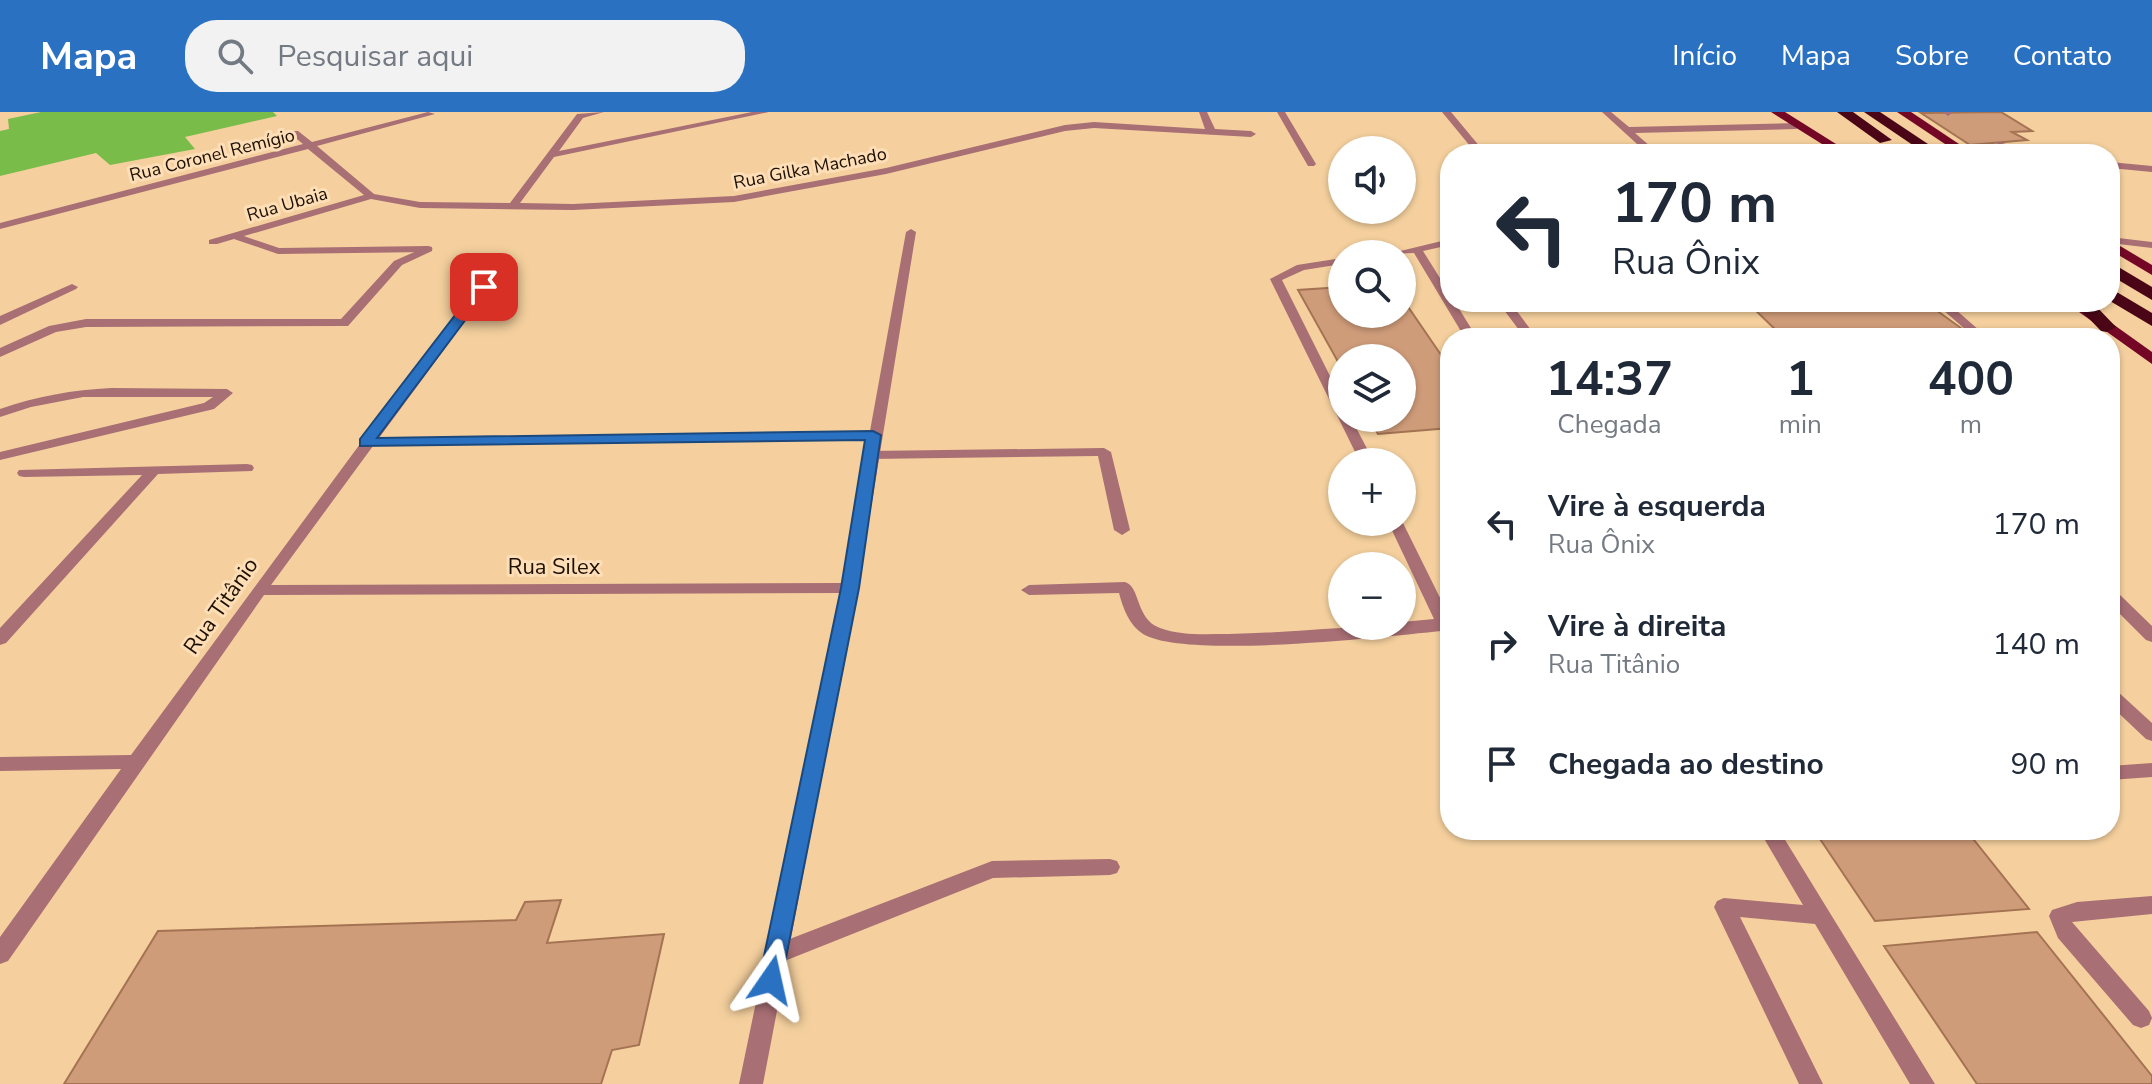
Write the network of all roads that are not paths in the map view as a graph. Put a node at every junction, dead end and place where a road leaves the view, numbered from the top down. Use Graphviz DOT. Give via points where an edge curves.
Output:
graph roads {
  1 [pos="600,112"];
  2 [pos="765,112"];
  3 [pos="1090,112"];
  4 [pos="1203,112"];
  5 [pos="1281,112"];
  6 [pos="1446,112"];
  7 [pos="1606,112"];
  8 [pos="1777,112"];
  9 [pos="1871,112"];
  10 [pos="1903,112"];
  11 [pos="1844,113"];
  12 [pos="431,114"];
  13 [pos="1094,125"];
  14 [pos="1796,126"];
  15 [pos="1625,130"];
  16 [pos="1211,131"];
  17 [pos="295,133"];
  18 [pos="1251,134"];
  19 [pos="1473,144"];
  20 [pos="1642,144"];
  21 [pos="1828,144"];
  22 [pos="1891,144"];
  23 [pos="1921,144"];
  24 [pos="1953,144"];
  25 [pos="313,146"];
  26 [pos="551,155"];
  27 [pos="1311,164"];
  28 [pos="2120,166"];
  29 [pos="2152,169"];
  30 [pos="371,196"];
  31 [pos="513,206"];
  32 [pos="0,226"];
  33 [pos="911,232"];
  34 [pos="235,236"];
  35 [pos="213,242"];
  36 [pos="2120,243"];
  37 [pos="1440,245"];
  38 [pos="2152,245"];
  39 [pos="2120,249"];
  40 [pos="1418,251"];
  41 [pos="1328,263"];
  42 [pos="2152,271"];
  43 [pos="2120,274"];
  44 [pos="72,287"];
  45 [pos="484,287"];
  46 [pos="1440,287"];
  47 [pos="2152,295"];
  48 [pos="2120,300"];
  49 [pos="1952,312"];
  50 [pos="2086,312"];
  51 [pos="2092,312"];
  52 [pos="0,321"];
  53 [pos="2152,321"];
  54 [pos="2107,327"];
  55 [pos="1970,328"];
  56 [pos="2120,336"];
  57 [pos="0,353"];
  58 [pos="2152,359"];
  59 [pos="1328,385"];
  60 [pos="0,413"];
  61 [pos="873,435"];
  62 [pos="366,442"];
  63 [pos="870,455"];
  64 [pos="0,456"];
  65 [pos="247,468"];
  66 [pos="154,470"];
  67 [pos="24,473"];
  68 [pos="1122,530"];
  69 [pos="1402,536"];
  70 [pos="850,588"];
  71 [pos="259,590"];
  72 [pos="1029,590"];
  73 [pos="2120,605"];
  74 [pos="1440,610"];
  75 [pos="1440,625"];
  76 [pos="2152,636"];
  77 [pos="0,639"];
  78 [pos="2120,704"];
  79 [pos="2152,734"];
  80 [pos="139,762"];
  81 [pos="0,764"];
  82 [pos="2152,770"];
  83 [pos="2120,772"];
  84 [pos="1775,840"];
  85 [pos="1110,867"];
  86 [pos="2152,905"];
  87 [pos="1820,915"];
  88 [pos="0,954"];
  89 [pos="777,954"];
  90 [pos="2148,1022"];
  91 [pos="751,1084"];
  92 [pos="1811,1084"];
  93 [pos="1923,1084"];
  1 -- 26 [label="street" via="580,116"];
  2 -- 26 [label="street"];
  3 -- 13 [label="street"];
  4 -- 16 [label="street"];
  5 -- 27 [label="street"];
  6 -- 19 [label="street"];
  7 -- 15 [label="street"];
  8 -- 14 [label="main road"];
  9 -- 23 [label="highway"];
  10 -- 24 [label="main road"];
  11 -- 22 [label="highway"];
  12 -- 25 [label="street, Rua Coronel Remígio"];
  13 -- 16 [label="street, Rua Gilka Machado"];
  13 -- 31 [label="street, Rua Gilka Machado" via="734,199"];
  14 -- 15 [label="street"];
  14 -- 21 [label="main road"];
  15 -- 20 [label="street"];
  16 -- 18 [label="street, Rua Gilka Machado"];
  17 -- 25 [label="street"];
  25 -- 30 [label="street"];
  25 -- 32 [label="street, Rua Coronel Remígio"];
  26 -- 31 [label="street"];
  28 -- 29 [label="street"];
  30 -- 31 [label="street, Rua Gilka Machado" via="420,205"];
  30 -- 34 [label="street, Rua Ubaia"];
  33 -- 61 [label="street"];
  34 -- 35 [label="street, Rua Ubaia"];
  34 -- 57 [label="street" via="278,251 428,249 398,263 344,323 86,323 53,329"];
  36 -- 38 [label="street"];
  37 -- 40 [label="street"];
  39 -- 42 [label="main road"];
  40 -- 46 [label="street"];
  41 -- 59 [label="street" via="1301,267 1276,279"];
  43 -- 47 [label="highway"];
  44 -- 52 [label="street"];
  45 -- 62 [label="street, Rua Titânio"];
  48 -- 53 [label="highway"];
  49 -- 55 [label="street"];
  50 -- 54 [label="main road"];
  51 -- 54 [label="highway"];
  56 -- 58 [label="main road"];
  60 -- 64 [label="street" via="30,400 79,393 227,393 209,406"];
  61 -- 62 [label="street"];
  61 -- 63 [label="street"];
  62 -- 71 [label="street, Rua Titânio"];
  63 -- 68 [label="street" via="1104,452"];
  63 -- 70 [label="street"];
  65 -- 66 [label="street"];
  66 -- 67 [label="street"];
  66 -- 77 [label="street"];
  69 -- 74 [label="street"];
  70 -- 71 [label="street, Rua Silex"];
  70 -- 89 [label="street"];
  71 -- 80 [label="street, Rua Titânio"];
  72 -- 75 [label="street" via="1125,587 1140,624 1175,638 1257,638"];
  73 -- 76 [label="street"];
  78 -- 79 [label="street"];
  80 -- 81 [label="street"];
  80 -- 88 [label="street, Rua Titânio"];
  82 -- 83 [label="street"];
  84 -- 87 [label="street"];
  85 -- 89 [label="street" via="992,870"];
  86 -- 90 [label="street" via="2059,916 2065,931"];
  87 -- 92 [label="street" via="1724,907"];
  87 -- 93 [label="street"];
  89 -- 91 [label="street"];
}
